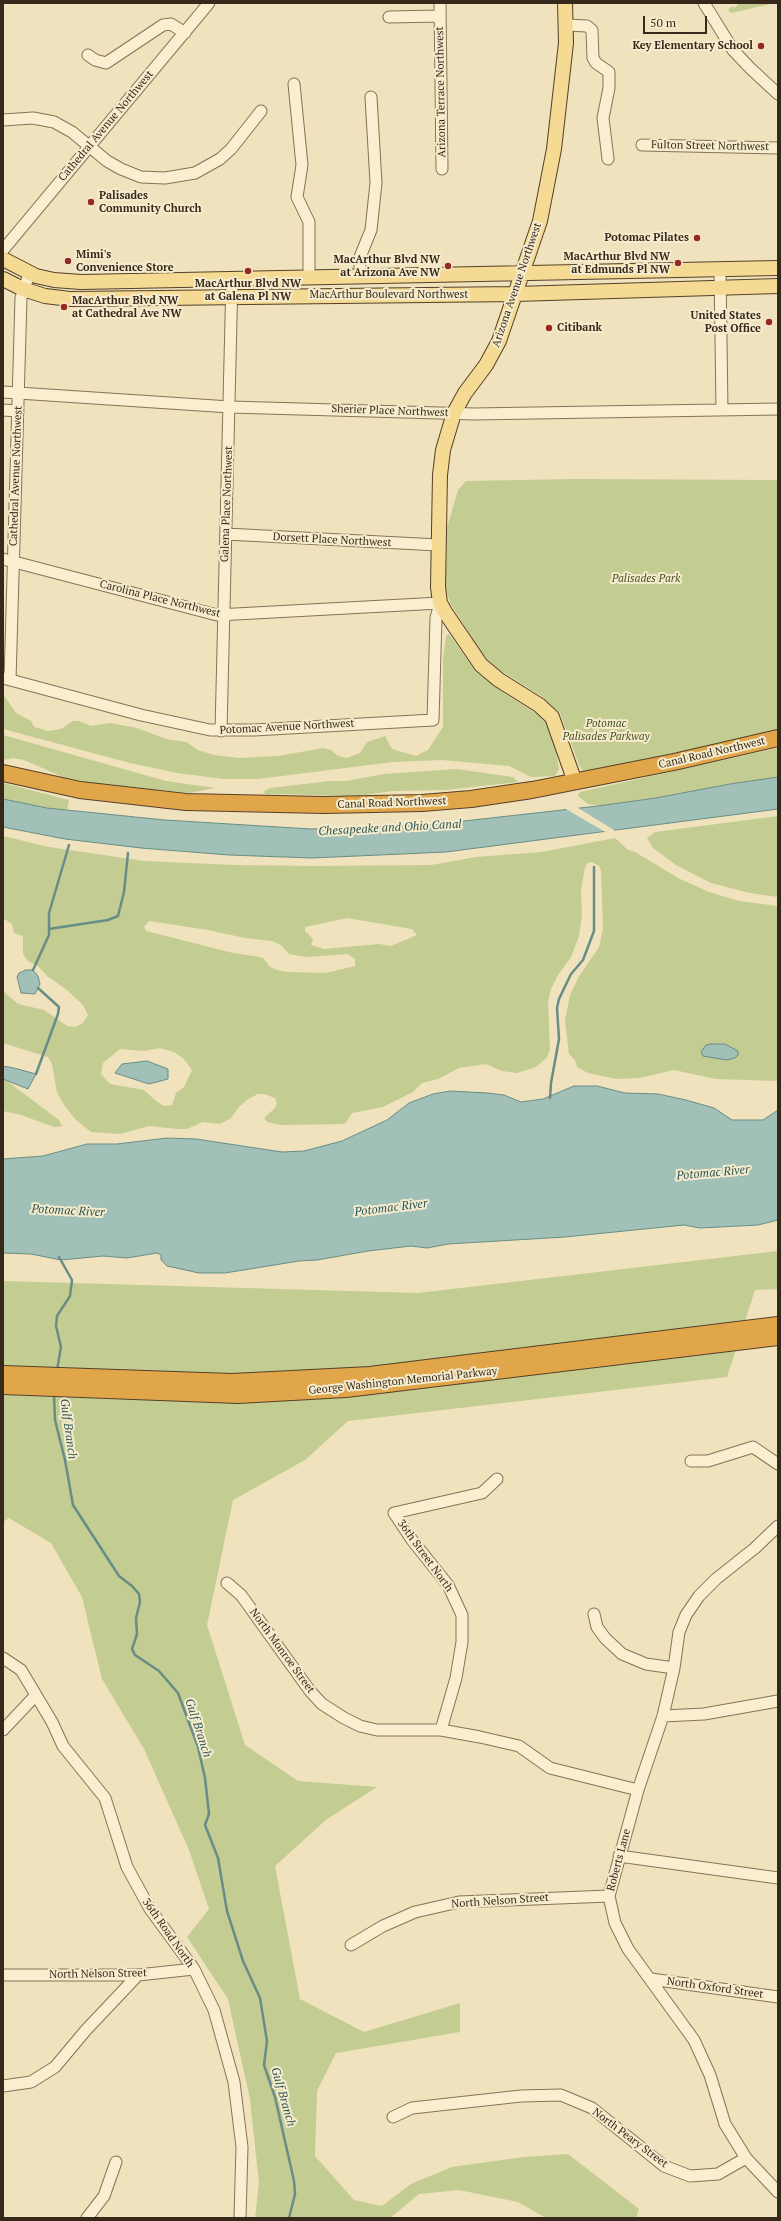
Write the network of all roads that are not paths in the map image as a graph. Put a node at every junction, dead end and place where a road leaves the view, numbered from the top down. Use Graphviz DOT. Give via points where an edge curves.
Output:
graph roads {
  1 [pos="209,3"];
  2 [pos="440,3"];
  3 [pos="566,3"];
  4 [pos="704,3"];
  5 [pos="440,16"];
  6 [pos="389,17"];
  7 [pos="567,25"];
  8 [pos="184,33"];
  9 [pos="88,54"];
  10 [pos="294,84"];
  11 [pos="778,94"];
  12 [pos="371,97"];
  13 [pos="261,111"];
  14 [pos="3,120"];
  15 [pos="642,145"];
  16 [pos="89,146"];
  17 [pos="778,148"];
  18 [pos="608,159"];
  19 [pos="442,169"];
  20 [pos="3,250"];
  21 [pos="3,258"];
  22 [pos="778,268"];
  23 [pos="720,269"];
  24 [pos="522,273"];
  25 [pos="29,274"];
  26 [pos="360,276"];
  27 [pos="309,277"];
  28 [pos="232,278"];
  29 [pos="3,279"];
  30 [pos="720,286"];
  31 [pos="778,286"];
  32 [pos="22,289"];
  33 [pos="516,294"];
  34 [pos="232,296"];
  35 [pos="3,392"];
  36 [pos="18,392"];
  37 [pos="230,407"];
  38 [pos="778,409"];
  39 [pos="3,410"];
  40 [pos="722,410"];
  41 [pos="18,411"];
  42 [pos="454,413"];
  43 [pos="226,534"];
  44 [pos="438,545"];
  45 [pos="8,561"];
  46 [pos="440,602"];
  47 [pos="224,616"];
  48 [pos="7,679"];
  49 [pos="433,720"];
  50 [pos="221,731"];
  51 [pos="778,738"];
  52 [pos="3,773"];
  53 [pos="575,782"];
  54 [pos="778,1316"];
  55 [pos="778,1325"];
  56 [pos="756,1328"];
  57 [pos="778,1337"];
  58 [pos="3,1374"];
  59 [pos="3,1386"];
  60 [pos="138,1386"];
  61 [pos="691,1461"];
  62 [pos="778,1464"];
  63 [pos="497,1479"];
  64 [pos="778,1526"];
  65 [pos="227,1584"];
  66 [pos="594,1614"];
  67 [pos="3,1658"];
  68 [pos="674,1668"];
  69 [pos="36,1695"];
  70 [pos="778,1701"];
  71 [pos="663,1716"];
  72 [pos="3,1730"];
  73 [pos="442,1730"];
  74 [pos="638,1790"];
  75 [pos="619,1856"];
  76 [pos="778,1878"];
  77 [pos="609,1896"];
  78 [pos="351,1945"];
  79 [pos="194,1969"];
  80 [pos="3,1975"];
  81 [pos="138,1975"];
  82 [pos="652,1979"];
  83 [pos="778,1997"];
  84 [pos="3,2086"];
  85 [pos="393,2117"];
  86 [pos="746,2158"];
  87 [pos="116,2162"];
  88 [pos="778,2192"];
  89 [pos="87,2218"];
  90 [pos="240,2218"];
  1 -- 8 [label="street, Cathedral Avenue Northwest"];
  2 -- 5 [label="street, Arizona Terrace Northwest"];
  3 -- 7 [label="main road, Arizona Avenue Northwest"];
  4 -- 11 [label="street" via="718,28 737,53"];
  5 -- 6 [label="street, Arizona Terrace Northwest"];
  5 -- 19 [label="street, Arizona Terrace Northwest"];
  7 -- 18 [label="street" via="590,27 593,32 594,61 608,72 609,88 603,118"];
  7 -- 24 [label="main road, Arizona Avenue Northwest" via="549,178 540,221"];
  8 -- 9 [label="street" via="171,24 163,25 106,63 95,60"];
  8 -- 16 [label="street, Cathedral Avenue Northwest"];
  10 -- 27 [label="street, MacArthur Boulevard Northwest" via="302,165 297,197 309,222"];
  12 -- 26 [label="street" via="376,183 371,230 360,257"];
  13 -- 16 [label="street" via="225,155 208,167 185,176 159,178 135,175 110,163"];
  14 -- 16 [label="street" via="33,118 54,122 68,129"];
  15 -- 17 [label="street, Fulton Street Northwest"];
  16 -- 20 [label="street, Cathedral Avenue Northwest"];
  21 -- 25 [label="main road, MacArthur Boulevard Northwest"];
  22 -- 23 [label="main road, MacArthur Boulevard Northwest"];
  23 -- 24 [label="main road, MacArthur Boulevard Northwest"];
  23 -- 30 [label="street"];
  24 -- 26 [label="main road, MacArthur Boulevard Northwest"];
  24 -- 33 [label="main road, Arizona Avenue Northwest"];
  25 -- 28 [label="main road, MacArthur Boulevard Northwest" via="54,280 81,282"];
  25 -- 32 [label="street, Cathedral Avenue Northwest"];
  26 -- 27 [label="main road, MacArthur Boulevard Northwest"];
  27 -- 28 [label="main road, MacArthur Boulevard Northwest"];
  28 -- 34 [label="street, Galena Place Northwest"];
  29 -- 32 [label="main road, MacArthur Boulevard Northwest"];
  30 -- 31 [label="main road, MacArthur Boulevard Northwest"];
  30 -- 33 [label="main road, MacArthur Boulevard Northwest"];
  30 -- 40 [label="street"];
  32 -- 34 [label="main road, MacArthur Boulevard Northwest" via="45,296 70,299"];
  32 -- 36 [label="street, Cathedral Avenue Northwest"];
  33 -- 34 [label="main road, MacArthur Boulevard Northwest"];
  33 -- 42 [label="main road, Arizona Avenue Northwest" via="494,351 466,390"];
  34 -- 37 [label="street, Galena Place Northwest"];
  35 -- 36 [label="street, Sherier Place Northwest"];
  36 -- 37 [label="street, Sherier Place Northwest"];
  36 -- 41 [label="street, Cathedral Avenue Northwest"];
  37 -- 42 [label="street, Sherier Place Northwest"];
  37 -- 43 [label="street, Galena Place Northwest"];
  38 -- 40 [label="street, Sherier Place Northwest"];
  39 -- 41 [label="street"];
  40 -- 42 [label="street, Sherier Place Northwest"];
  41 -- 45 [label="street, Cathedral Avenue Northwest"];
  42 -- 44 [label="main road, Arizona Avenue Northwest" via="442,459"];
  43 -- 44 [label="street, Dorsett Place Northwest"];
  43 -- 47 [label="street, Galena Place Northwest"];
  44 -- 46 [label="main road, Arizona Avenue Northwest"];
  45 -- 47 [label="street, Carolina Place Northwest"];
  45 -- 48 [label="street, Cathedral Avenue Northwest"];
  46 -- 47 [label="street, Carolina Place Northwest"];
  46 -- 49 [label="street, Arizona Avenue Northwest" via="436,618"];
  46 -- 53 [label="main road, Arizona Avenue Northwest" via="481,665 548,713 557,727"];
  47 -- 50 [label="street, Galena Place Northwest"];
  48 -- 50 [label="street, Potomac Avenue Northwest" via="166,722"];
  49 -- 50 [label="street, Potomac Avenue Northwest"];
  51 -- 53 [label="highway, Canal Road Northwest"];
  52 -- 53 [label="highway, Canal Road Northwest" via="104,793 186,802 261,804 449,801 503,795"];
  54 -- 56 [label="highway"];
  55 -- 56 [label="highway, George Washington Memorial Parkway"];
  56 -- 60 [label="highway, George Washington Memorial Parkway" via="370,1375"];
  57 -- 60 [label="highway, George Washington Memorial Parkway" via="346,1389 238,1395"];
  58 -- 60 [label="highway, George Washington Memorial Parkway"];
  59 -- 60 [label="highway, George Washington Memorial Parkway"];
  61 -- 62 [label="street" via="708,1461 753,1447"];
  63 -- 73 [label="street, 36th Street North" via="482,1493 394,1513 448,1585 462,1615 462,1642 456,1678"];
  64 -- 68 [label="street, Roberts Lane" via="699,1596 686,1615 679,1632"];
  65 -- 73 [label="street, North Monroe Street" via="241,1595 322,1704 360,1726 377,1730"];
  66 -- 68 [label="street" via="597,1627 622,1654 646,1664"];
  67 -- 69 [label="street, 36th Road North" via="21,1670"];
  68 -- 71 [label="street, Roberts Lane"];
  69 -- 72 [label="street"];
  69 -- 79 [label="street, 36th Road North" via="63,1746 105,1798 127,1867 150,1909"];
  70 -- 71 [label="street" via="704,1714"];
  71 -- 74 [label="street, Roberts Lane"];
  73 -- 74 [label="street, North Monroe Street" via="519,1746 550,1768"];
  74 -- 75 [label="street, Roberts Lane"];
  75 -- 76 [label="street"];
  75 -- 77 [label="street, Roberts Lane"];
  77 -- 78 [label="street, North Nelson Street" via="459,1902 415,1912 383,1926"];
  77 -- 82 [label="street, Roberts Lane" via="615,1923 628,1949"];
  79 -- 81 [label="street, North Nelson Street"];
  79 -- 90 [label="street, 36th Road North" via="214,2010 234,2082 242,2147"];
  80 -- 81 [label="street, North Nelson Street"];
  81 -- 84 [label="street" via="55,2067 31,2082"];
  82 -- 83 [label="street, North Oxford Street"];
  82 -- 86 [label="street, Roberts Lane" via="694,2040 710,2075 725,2124"];
  85 -- 86 [label="street, North Peary Street" via="412,2108 521,2096 561,2095 592,2108 664,2166 690,2176 718,2174"];
  86 -- 88 [label="street, Roberts Lane"];
  87 -- 89 [label="street" via="104,2196"];
}
